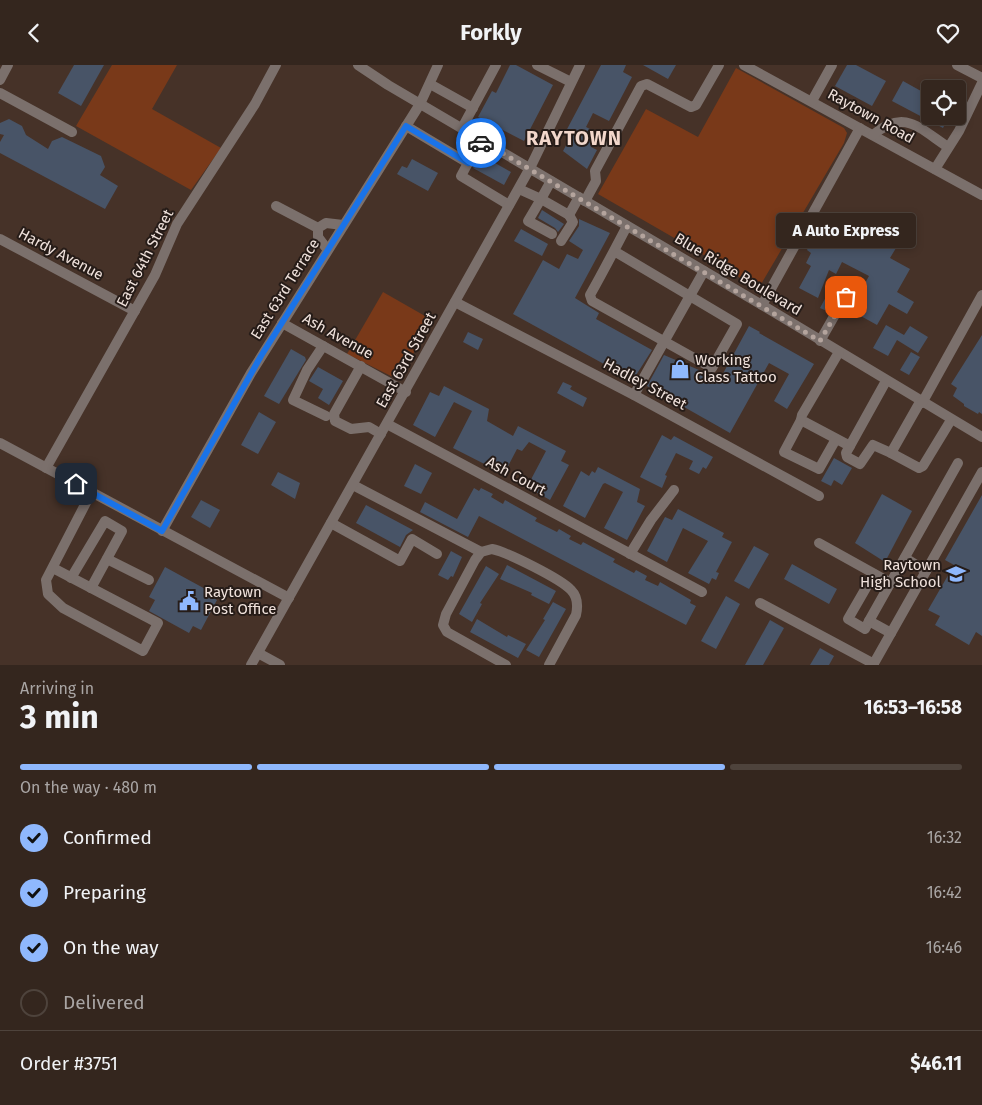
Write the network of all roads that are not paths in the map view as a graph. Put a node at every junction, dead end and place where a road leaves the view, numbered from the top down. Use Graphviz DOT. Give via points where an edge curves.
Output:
graph roads {
  1 [pos="8,65"];
  2 [pos="276,65"];
  3 [pos="358,65"];
  4 [pos="438,65"];
  5 [pos="496,65"];
  6 [pos="537,65"];
  7 [pos="580,65"];
  8 [pos="719,65"];
  9 [pos="744,65"];
  10 [pos="832,65"];
  11 [pos="957,65"];
  12 [pos="982,78"];
  13 [pos="0,80"];
  14 [pos="570,82"];
  15 [pos="982,83"];
  16 [pos="430,84"];
  17 [pos="0,93"];
  18 [pos="812,101"];
  19 [pos="420,104"];
  20 [pos="473,108"];
  21 [pos="406,126"];
  22 [pos="860,128"];
  23 [pos="462,129"];
  24 [pos="72,132"];
  25 [pos="872,135"];
  26 [pos="482,141"];
  27 [pos="948,147"];
  28 [pos="468,163"];
  29 [pos="530,168"];
  30 [pos="935,169"];
  31 [pos="551,181"];
  32 [pos="519,189"];
  33 [pos="982,195"];
  34 [pos="541,199"];
  35 [pos="582,199"];
  36 [pos="509,205"];
  37 [pos="276,206"];
  38 [pos="569,215"];
  39 [pos="343,225"];
  40 [pos="627,226"];
  41 [pos="318,228"];
  42 [pos="552,234"];
  43 [pos="0,239"];
  44 [pos="561,241"];
  45 [pos="327,249"];
  46 [pos="614,251"];
  47 [pos="704,271"];
  48 [pos="853,283"];
  49 [pos="982,295"];
  50 [pos="689,297"];
  51 [pos="455,302"];
  52 [pos="762,305"];
  53 [pos="135,311"];
  54 [pos="282,323"];
  55 [pos="820,341"];
  56 [pos="664,342"];
  57 [pos="323,346"];
  58 [pos="839,352"];
  59 [pos="361,366"];
  60 [pos="886,381"];
  61 [pos="406,392"];
  62 [pos="634,395"];
  63 [pos="921,403"];
  64 [pos="326,417"];
  65 [pos="802,420"];
  66 [pos="951,420"];
  67 [pos="387,424"];
  68 [pos="381,435"];
  69 [pos="982,437"];
  70 [pos="836,439"];
  71 [pos="0,443"];
  72 [pos="850,446"];
  73 [pos="891,453"];
  74 [pos="958,463"];
  75 [pos="46,468"];
  76 [pos="982,472"];
  77 [pos="353,485"];
  78 [pos="674,490"];
  79 [pos="91,493"];
  80 [pos="819,496"];
  81 [pos="331,523"];
  82 [pos="162,531"];
  83 [pos="819,543"];
  84 [pos="481,552"];
  85 [pos="436,554"];
  86 [pos="630,554"];
  87 [pos="905,558"];
  88 [pos="107,559"];
  89 [pos="53,568"];
  90 [pos="926,571"];
  91 [pos="874,574"];
  92 [pos="71,578"];
  93 [pos="149,580"];
  94 [pos="891,583"];
  95 [pos="91,588"];
  96 [pos="702,592"];
  97 [pos="289,598"];
  98 [pos="760,603"];
  99 [pos="870,621"];
  100 [pos="891,633"];
  101 [pos="258,653"];
  102 [pos="251,665"];
  103 [pos="280,665"];
  104 [pos="506,665"];
  105 [pos="549,665"];
  106 [pos="874,665"];
  1 -- 13 [label="street"];
  2 -- 53 [label="street, East 64th Street" via="255,104 177,224"];
  3 -- 19 [label="street, Blue Ridge Boulevard"];
  4 -- 16 [label="street, East 63rd Terrace"];
  5 -- 20 [label="street"];
  6 -- 14 [label="street"];
  7 -- 14 [label="street, East 63rd Street"];
  8 -- 35 [label="street" via="696,105 691,107 647,84 641,86 595,171 596,181"];
  9 -- 18 [label="street, Raytown Road"];
  10 -- 18 [label="street"];
  11 -- 12 [label="street"];
  14 -- 29 [label="street, East 63rd Street"];
  15 -- 27 [label="street" via="960,131"];
  16 -- 19 [label="street, East 63rd Terrace"];
  16 -- 20 [label="street"];
  17 -- 24 [label="street"];
  18 -- 22 [label="street, Raytown Road"];
  19 -- 21 [label="street, East 63rd Terrace"];
  19 -- 23 [label="street, Blue Ridge Boulevard"];
  20 -- 23 [label="street"];
  21 -- 28 [label="street"];
  21 -- 39 [label="street, East 63rd Terrace"];
  22 -- 25 [label="street, Raytown Road"];
  22 -- 52 [label="street"];
  23 -- 26 [label="street, Blue Ridge Boulevard"];
  25 -- 27 [label="street" via="885,125 901,120"];
  25 -- 30 [label="street, Raytown Road"];
  26 -- 28 [label="street"];
  26 -- 29 [label="street, Blue Ridge Boulevard"];
  27 -- 30 [label="street"];
  28 -- 36 [label="street" via="461,176"];
  29 -- 31 [label="street, Blue Ridge Boulevard"];
  29 -- 32 [label="street, East 63rd Street"];
  30 -- 33 [label="street, Raytown Road"];
  31 -- 34 [label="street"];
  31 -- 35 [label="street, Blue Ridge Boulevard"];
  32 -- 34 [label="street"];
  32 -- 36 [label="street, East 63rd Street"];
  34 -- 38 [label="street"];
  34 -- 42 [label="street" via="528,221"];
  35 -- 38 [label="street"];
  35 -- 40 [label="street, Blue Ridge Boulevard"];
  36 -- 51 [label="street, East 63rd Street"];
  37 -- 41 [label="street"];
  38 -- 44 [label="street" via="573,222"];
  39 -- 41 [label="street" via="326,223"];
  39 -- 45 [label="street, East 63rd Terrace"];
  40 -- 46 [label="street"];
  40 -- 47 [label="street, Blue Ridge Boulevard"];
  41 -- 45 [label="street" via="318,237"];
  43 -- 53 [label="street, Hardy Avenue"];
  45 -- 54 [label="street, East 63rd Terrace"];
  46 -- 50 [label="street"];
  46 -- 56 [label="street" via="590,295 592,301"];
  47 -- 50 [label="street"];
  47 -- 52 [label="street, Blue Ridge Boulevard"];
  48 -- 55 [label="street"];
  49 -- 63 [label="street"];
  50 -- 56 [label="street"];
  50 -- 56 [label="street" via="737,324 724,348 712,368"];
  51 -- 61 [label="street, East 63rd Street"];
  51 -- 62 [label="street, Hadley Street"];
  52 -- 55 [label="street, Blue Ridge Boulevard"];
  53 -- 75 [label="street, East 64th Street"];
  54 -- 57 [label="street, Ash Avenue"];
  54 -- 82 [label="street, East 63rd Terrace"];
  55 -- 58 [label="street, Blue Ridge Boulevard"];
  56 -- 62 [label="street"];
  57 -- 59 [label="street, Ash Avenue"];
  57 -- 64 [label="street" via="293,400"];
  58 -- 60 [label="street, Blue Ridge Boulevard"];
  58 -- 65 [label="street"];
  59 -- 61 [label="street, Ash Avenue"];
  59 -- 68 [label="street" via="334,414 335,421 351,429 370,427"];
  60 -- 63 [label="street, Blue Ridge Boulevard"];
  60 -- 72 [label="street"];
  61 -- 67 [label="street, East 63rd Street"];
  62 -- 80 [label="street, Hadley Street"];
  63 -- 66 [label="street, Blue Ridge Boulevard"];
  63 -- 73 [label="street"];
  65 -- 70 [label="street"];
  65 -- 70 [label="street" via="784,452 819,469"];
  66 -- 69 [label="street, Blue Ridge Boulevard"];
  66 -- 73 [label="street" via="923,467 919,468"];
  67 -- 68 [label="street, East 63rd Street"];
  67 -- 86 [label="street, Ash Court"];
  68 -- 77 [label="street, East 63rd Street"];
  70 -- 72 [label="street"];
  71 -- 75 [label="street"];
  72 -- 73 [label="street" via="846,457 860,464 873,445"];
  74 -- 87 [label="street"];
  75 -- 79 [label="street"];
  76 -- 90 [label="street"];
  77 -- 81 [label="street, East 63rd Street"];
  77 -- 84 [label="street"];
  78 -- 86 [label="street"];
  79 -- 82 [label="street"];
  79 -- 89 [label="street"];
  81 -- 85 [label="street" via="400,561 412,539"];
  81 -- 97 [label="street, East 63rd Street"];
  82 -- 97 [label="street"];
  83 -- 91 [label="street"];
  84 -- 104 [label="street" via="443,625 447,632"];
  84 -- 105 [label="street" via="500,551 572,590 578,606 576,615"];
  86 -- 96 [label="street, Ash Court"];
  87 -- 90 [label="street"];
  87 -- 94 [label="street"];
  88 -- 92 [label="street" via="122,531 105,521"];
  88 -- 93 [label="street"];
  88 -- 95 [label="street"];
  89 -- 92 [label="street"];
  89 -- 95 [label="street" via="46,585 55,602 143,651 158,623"];
  90 -- 100 [label="street"];
  91 -- 94 [label="street"];
  91 -- 99 [label="street" via="848,619 865,629"];
  92 -- 95 [label="street"];
  94 -- 99 [label="street"];
  97 -- 101 [label="street, East 63rd Street"];
  98 -- 106 [label="street"];
  99 -- 100 [label="street"];
  100 -- 106 [label="street"];
  101 -- 102 [label="street, East 63rd Street"];
  101 -- 103 [label="street"];
}
